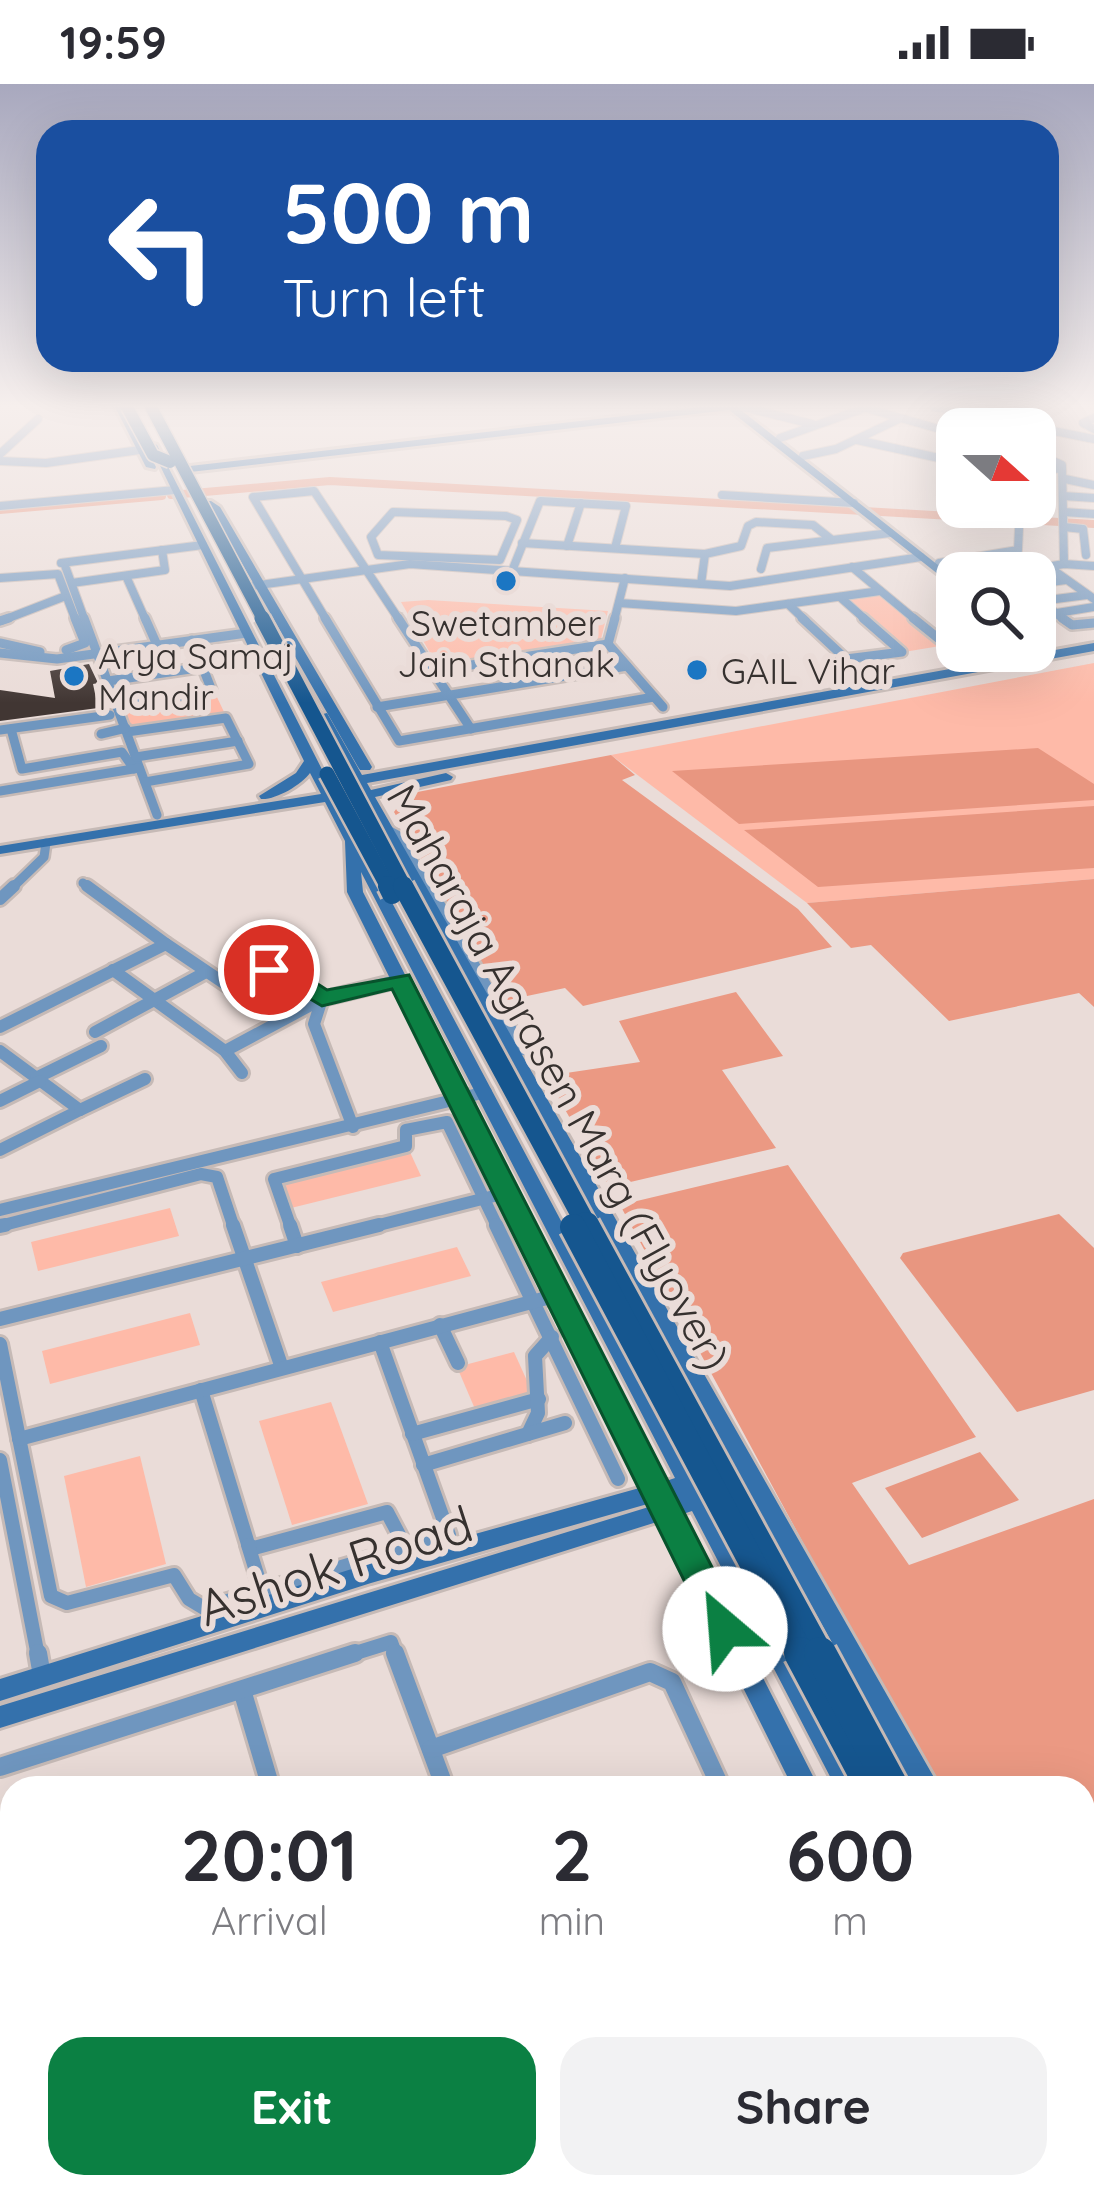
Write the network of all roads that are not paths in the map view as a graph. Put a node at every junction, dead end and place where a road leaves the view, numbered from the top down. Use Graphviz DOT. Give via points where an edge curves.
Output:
graph roads {
  1 [pos="180,506"];
  2 [pos="191,506"];
  3 [pos="193,506"];
  4 [pos="210,506"];
  5 [pos="210,506"];
  6 [pos="258,506"];
  7 [pos="324,506"];
  8 [pos="481,506"];
  9 [pos="538,506"];
  10 [pos="580,506"];
  11 [pos="620,506"];
  12 [pos="830,506"];
  13 [pos="860,506"];
  14 [pos="860,506"];
  15 [pos="1063,506"];
  16 [pos="1083,506"];
  17 [pos="1094,506"];
  18 [pos="864,509"];
  19 [pos="478,515"];
  20 [pos="1064,521"];
  21 [pos="1019,528"];
  22 [pos="890,533"];
  23 [pos="1089,536"];
  24 [pos="832,540"];
  25 [pos="522,543"];
  26 [pos="198,545"];
  27 [pos="567,545"];
  28 [pos="615,548"];
  29 [pos="162,550"];
  30 [pos="1006,552"];
  31 [pos="705,554"];
  32 [pos="1090,556"];
  33 [pos="921,557"];
  34 [pos="1064,559"];
  35 [pos="432,561"];
  36 [pos="936,561"];
  37 [pos="239,562"];
  38 [pos="64,563"];
  39 [pos="1056,563"];
  40 [pos="213,565"];
  41 [pos="1094,566"];
  42 [pos="852,567"];
  43 [pos="936,567"];
  44 [pos="365,569"];
  45 [pos="760,569"];
  46 [pos="1056,571"];
  47 [pos="512,572"];
  48 [pos="0,575"];
  49 [pos="126,576"];
  50 [pos="302,578"];
  51 [pos="625,578"];
  52 [pos="1067,580"];
  53 [pos="1056,581"];
  54 [pos="72,583"];
  55 [pos="700,584"];
  56 [pos="256,585"];
  57 [pos="880,591"];
  58 [pos="64,597"];
  59 [pos="840,597"];
  60 [pos="1056,599"];
  61 [pos="1092,600"];
  62 [pos="619,603"];
  63 [pos="788,604"];
  64 [pos="1057,613"];
  65 [pos="0,621"];
  66 [pos="1094,623"];
  67 [pos="243,633"];
  68 [pos="936,636"];
  69 [pos="193,640"];
  70 [pos="0,643"];
  71 [pos="608,644"];
  72 [pos="157,645"];
  73 [pos="1092,651"];
  74 [pos="0,653"];
  75 [pos="98,653"];
  76 [pos="1056,653"];
  77 [pos="1056,653"];
  78 [pos="627,666"];
  79 [pos="203,667"];
  80 [pos="432,671"];
  81 [pos="952,672"];
  82 [pos="956,672"];
  83 [pos="108,680"];
  84 [pos="302,680"];
  85 [pos="274,686"];
  86 [pos="448,694"];
  87 [pos="654,697"];
  88 [pos="377,707"];
  89 [pos="663,707"];
  90 [pos="114,711"];
  91 [pos="471,729"];
  92 [pos="5,730"];
  93 [pos="126,730"];
  94 [pos="100,734"];
  95 [pos="238,741"];
  96 [pos="137,765"];
  97 [pos="309,765"];
  98 [pos="418,776"];
  99 [pos="363,781"];
  100 [pos="145,782"];
  101 [pos="0,791"];
  102 [pos="327,792"];
  103 [pos="270,801"];
  104 [pos="157,814"];
  105 [pos="340,818"];
  106 [pos="382,822"];
  107 [pos="352,837"];
  108 [pos="0,841"];
  109 [pos="46,843"];
  110 [pos="0,850"];
  111 [pos="83,883"];
  112 [pos="0,899"];
  113 [pos="166,944"];
  114 [pos="113,970"];
  115 [pos="466,970"];
  116 [pos="206,972"];
  117 [pos="426,976"];
  118 [pos="293,979"];
  119 [pos="400,980"];
  120 [pos="233,989"];
  121 [pos="269,992"];
  122 [pos="322,999"];
  123 [pos="156,1000"];
  124 [pos="252,1002"];
  125 [pos="0,1027"];
  126 [pos="94,1032"];
  127 [pos="100,1046"];
  128 [pos="522,1049"];
  129 [pos="0,1051"];
  130 [pos="225,1051"];
  131 [pos="528,1067"];
  132 [pos="242,1073"];
  133 [pos="145,1079"];
  134 [pos="38,1080"];
  135 [pos="487,1092"];
  136 [pos="0,1101"];
  137 [pos="460,1101"];
  138 [pos="80,1110"];
  139 [pos="353,1127"];
  140 [pos="0,1150"];
  141 [pos="579,1172"];
  142 [pos="533,1182"];
  143 [pos="497,1195"];
  144 [pos="0,1210"];
  145 [pos="0,1226"];
  146 [pos="297,1246"];
  147 [pos="244,1259"];
  148 [pos="558,1295"];
  149 [pos="534,1300"];
  150 [pos="0,1319"];
  151 [pos="440,1325"];
  152 [pos="552,1337"];
  153 [pos="380,1342"];
  154 [pos="0,1344"];
  155 [pos="458,1364"];
  156 [pos="281,1368"];
  157 [pos="201,1390"];
  158 [pos="539,1399"];
  159 [pos="565,1423"];
  160 [pos="412,1434"];
  161 [pos="528,1434"];
  162 [pos="19,1439"];
  163 [pos="0,1460"];
  164 [pos="423,1465"];
  165 [pos="618,1479"];
  166 [pos="694,1492"];
  167 [pos="661,1501"];
  168 [pos="248,1544"];
  169 [pos="407,1550"];
  170 [pos="265,1599"];
  171 [pos="42,1676"];
  172 [pos="0,1690"];
  173 [pos="242,1690"];
  174 [pos="0,1717"];
  175 [pos="431,1748"];
  176 [pos="0,1767"];
  177 [pos="267,1776"];
  178 [pos="441,1776"];
  179 [pos="715,1776"];
  180 [pos="800,1776"];
  181 [pos="847,1776"];
  182 [pos="866,1776"];
  183 [pos="886,1776"];
  184 [pos="922,1776"];
  185 [pos="922,1776"];
  1 -- 26 [label="street"];
  2 -- 182 [label="main road, Maharaja Agrasen Marg (Flyover), bridge" via="373,863"];
  3 -- 183 [label="main road, Maharaja Agrasen Marg (Flyover), bridge"];
  4 -- 37 [label="street"];
  5 -- 56 [label="street"];
  6 -- 50 [label="street"];
  7 -- 44 [label="street"];
  8 -- 19 [label="street"];
  9 -- 25 [label="street"];
  10 -- 27 [label="street"];
  11 -- 28 [label="street"];
  12 -- 18 [label="street"];
  13 -- 18 [label="street"];
  14 -- 18 [label="street"];
  15 -- 20 [label="street"];
  16 -- 17 [label="street"];
  16 -- 17 [label="street"];
  16 -- 20 [label="street"];
  18 -- 22 [label="street"];
  18 -- 36 [label="street"];
  19 -- 35 [label="street" via="517,520 504,559"];
  19 -- 35 [label="street" via="387,513 371,537 378,555"];
  20 -- 23 [label="street"];
  20 -- 34 [label="street"];
  21 -- 30 [label="street" via="1018,550"];
  22 -- 24 [label="street"];
  22 -- 33 [label="street"];
  23 -- 32 [label="street"];
  24 -- 31 [label="street" via="813,525 756,522 741,546"];
  24 -- 45 [label="street" via="767,548"];
  25 -- 27 [label="street"];
  25 -- 47 [label="street"];
  26 -- 29 [label="street"];
  26 -- 40 [label="street"];
  26 -- 67 [label="street"];
  27 -- 28 [label="street"];
  28 -- 31 [label="street"];
  29 -- 38 [label="street"];
  29 -- 49 [label="street" via="165,570"];
  31 -- 55 [label="street"];
  32 -- 34 [label="street"];
  33 -- 42 [label="street"];
  33 -- 43 [label="street"];
  34 -- 39 [label="street"];
  34 -- 41 [label="street"];
  35 -- 44 [label="street"];
  35 -- 47 [label="street"];
  37 -- 40 [label="street"];
  37 -- 56 [label="street"];
  38 -- 48 [label="street"];
  38 -- 54 [label="street"];
  40 -- 67 [label="street"];
  42 -- 55 [label="street"];
  42 -- 57 [label="street"];
  44 -- 50 [label="street"];
  44 -- 80 [label="street"];
  46 -- 52 [label="street"];
  47 -- 51 [label="street"];
  48 -- 58 [label="street" via="55,573"];
  49 -- 54 [label="street"];
  49 -- 72 [label="street"];
  50 -- 56 [label="street"];
  50 -- 88 [label="street"];
  51 -- 55 [label="street"];
  51 -- 62 [label="street"];
  52 -- 53 [label="street"];
  52 -- 61 [label="street"];
  54 -- 75 [label="street"];
  56 -- 84 [label="street"];
  56 -- 99 [label="street"];
  57 -- 59 [label="street"];
  57 -- 68 [label="street"];
  58 -- 65 [label="street"];
  58 -- 70 [label="street" via="82,646 42,653"];
  59 -- 63 [label="street"];
  59 -- 63 [label="street" via="902,652 846,659"];
  60 -- 61 [label="street"];
  61 -- 64 [label="street"];
  62 -- 63 [label="street" via="736,611"];
  62 -- 71 [label="street"];
  64 -- 66 [label="street" via="1075,626"];
  67 -- 69 [label="street"];
  67 -- 85 [label="street"];
  67 -- 97 [label="street"];
  69 -- 72 [label="street"];
  69 -- 79 [label="street"];
  71 -- 78 [label="street"];
  71 -- 80 [label="street"];
  72 -- 75 [label="street"];
  73 -- 76 [label="street"];
  73 -- 77 [label="street"];
  74 -- 75 [label="street" via="38,660"];
  75 -- 83 [label="street"];
  78 -- 86 [label="street"];
  78 -- 87 [label="street"];
  79 -- 83 [label="street"];
  79 -- 90 [label="street" via="212,691"];
  80 -- 86 [label="street"];
  81 -- 98 [label="street"];
  82 -- 98 [label="street"];
  83 -- 90 [label="street"];
  84 -- 85 [label="street"];
  84 -- 99 [label="street"];
  85 -- 97 [label="street"];
  86 -- 88 [label="street"];
  86 -- 91 [label="street"];
  87 -- 89 [label="street"];
  87 -- 91 [label="street"];
  88 -- 91 [label="street" via="399,741"];
  90 -- 92 [label="street"];
  90 -- 93 [label="street"];
  92 -- 96 [label="street" via="22,769 122,752"];
  93 -- 94 [label="street"];
  93 -- 95 [label="street" via="222,718"];
  93 -- 96 [label="street"];
  95 -- 96 [label="street"];
  95 -- 100 [label="street" via="247,766"];
  96 -- 100 [label="street"];
  96 -- 101 [label="street"];
  97 -- 102 [label="street"];
  97 -- 103 [label="street"];
  98 -- 99 [label="street"];
  98 -- 99 [label="street"];
  98 -- 106 [label="street" via="383,798"];
  99 -- 106 [label="street"];
  100 -- 104 [label="street"];
  102 -- 103 [label="street"];
  102 -- 105 [label="street"];
  103 -- 104 [label="street"];
  103 -- 105 [label="street"];
  103 -- 109 [label="street"];
  104 -- 108 [label="street"];
  105 -- 107 [label="street"];
  106 -- 115 [label="street"];
  106 -- 128 [label="street" via="399,836"];
  107 -- 117 [label="street"];
  107 -- 119 [label="street" via="350,879"];
  109 -- 110 [label="street"];
  109 -- 112 [label="street" via="44,857"];
  111 -- 113 [label="street"];
  113 -- 114 [label="street"];
  113 -- 116 [label="street"];
  114 -- 123 [label="street"];
  114 -- 125 [label="street"];
  115 -- 117 [label="street"];
  115 -- 141 [label="street"];
  116 -- 120 [label="street"];
  116 -- 123 [label="street"];
  117 -- 135 [label="street"];
  118 -- 120 [label="street" via="269,970"];
  118 -- 121 [label="street"];
  118 -- 122 [label="street"];
  119 -- 122 [label="street"];
  119 -- 137 [label="street"];
  120 -- 124 [label="street"];
  122 -- 130 [label="street"];
  122 -- 139 [label="street" via="314,1024"];
  123 -- 126 [label="street"];
  123 -- 130 [label="street"];
  127 -- 134 [label="street"];
  129 -- 134 [label="street"];
  130 -- 132 [label="street"];
  131 -- 185 [label="street"];
  133 -- 138 [label="street"];
  134 -- 136 [label="street"];
  134 -- 138 [label="street"];
  135 -- 137 [label="street"];
  135 -- 142 [label="street"];
  137 -- 139 [label="street"];
  137 -- 143 [label="street"];
  138 -- 140 [label="street"];
  139 -- 144 [label="street"];
  141 -- 142 [label="street"];
  141 -- 184 [label="street"];
  142 -- 166 [label="street"];
  143 -- 146 [label="street"];
  143 -- 146 [label="street" via="447,1122 424,1125 405,1130 406,1146 274,1179"];
  143 -- 148 [label="street"];
  143 -- 149 [label="street"];
  145 -- 147 [label="street" via="210,1173"];
  146 -- 147 [label="street"];
  147 -- 150 [label="street"];
  147 -- 156 [label="street"];
  148 -- 149 [label="street"];
  148 -- 167 [label="street"];
  149 -- 151 [label="street"];
  149 -- 152 [label="street"];
  151 -- 153 [label="street"];
  151 -- 155 [label="street"];
  152 -- 158 [label="street" via="533,1363"];
  152 -- 165 [label="street"];
  153 -- 156 [label="street"];
  153 -- 160 [label="street"];
  154 -- 162 [label="street"];
  156 -- 157 [label="street"];
  157 -- 162 [label="street"];
  157 -- 168 [label="street"];
  158 -- 160 [label="street"];
  158 -- 161 [label="street"];
  159 -- 161 [label="street"];
  160 -- 164 [label="street"];
  161 -- 164 [label="street"];
  162 -- 170 [label="street" via="58,1601 166,1576 181,1580 204,1608"];
  163 -- 171 [label="street"];
  164 -- 169 [label="street" via="450,1526 441,1540"];
  166 -- 167 [label="street, Ashok Road"];
  166 -- 181 [label="street"];
  167 -- 170 [label="street, Ashok Road"];
  167 -- 174 [label="street, Ashok Road"];
  167 -- 180 [label="street"];
  168 -- 169 [label="street" via="387,1512"];
  168 -- 170 [label="street"];
  169 -- 170 [label="street"];
  170 -- 171 [label="street, Ashok Road"];
  171 -- 172 [label="street, Ashok Road"];
  173 -- 175 [label="street" via="391,1642"];
  173 -- 176 [label="street"];
  173 -- 177 [label="street"];
  175 -- 178 [label="street"];
  175 -- 179 [label="street" via="650,1672 672,1682"];
}
